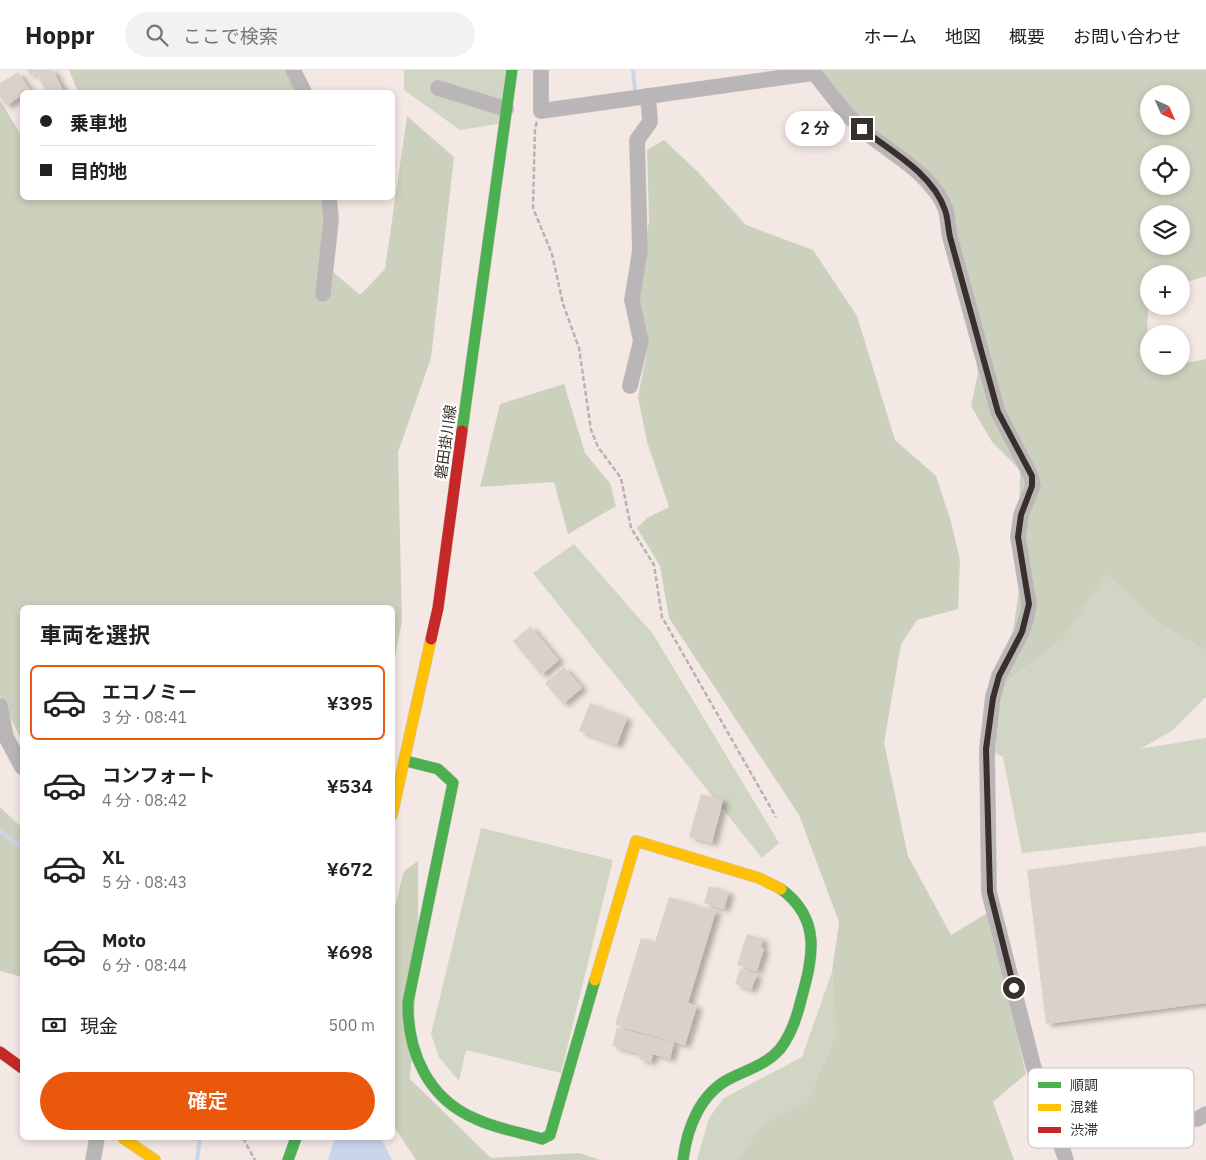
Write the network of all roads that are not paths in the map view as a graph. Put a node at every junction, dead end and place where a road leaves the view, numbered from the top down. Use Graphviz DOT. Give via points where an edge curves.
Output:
graph roads {
  1 [pos="293,70"];
  2 [pos="512,70"];
  3 [pos="541,70"];
  4 [pos="813,72"];
  5 [pos="438,88"];
  6 [pos="303,90"];
  7 [pos="648,96"];
  8 [pos="506,109"];
  9 [pos="329,200"];
  10 [pos="323,294"];
  11 [pos="630,386"];
  12 [pos="0,706"];
  13 [pos="406,761"];
  14 [pos="20,763"];
  15 [pos="395,803"];
  16 [pos="0,1052"];
  17 [pos="20,1067"];
  18 [pos="1034,1068"];
  19 [pos="97,1140"];
  20 [pos="126,1140"];
  21 [pos="295,1140"];
  22 [pos="1062,1148"];
  23 [pos="93,1160"];
  24 [pos="155,1160"];
  25 [pos="288,1160"];
  26 [pos="683,1160"];
  27 [pos="1066,1160"];
  1 -- 6 [label="street"];
  2 -- 8 [label="street, 磐田掛川線"];
  3 -- 7 [label="street" via="541,111"];
  4 -- 7 [label="street"];
  4 -- 18 [label="street" via="844,112 921,175 938,194 946,210 950,237 998,412 1032,476 1018,537 1028,610 1022,632 999,676 986,749 990,892"];
  5 -- 8 [label="street"];
  7 -- 11 [label="street" via="650,122 637,140 640,251 632,300 641,342"];
  8 -- 13 [label="street, 磐田掛川線" via="438,608"];
  9 -- 10 [label="street" via="331,219"];
  12 -- 14 [label="street" via="6,737"];
  13 -- 15 [label="street, 磐田掛川線"];
  13 -- 26 [label="street" via="437,767 453,783 408,1002 407,1028 414,1051 432,1085 444,1099 476,1120 542,1138 550,1135 636,841 772,883 794,900 812,937 812,951 792,1031 775,1055 724,1082 710,1096 695,1114 687,1132"];
  16 -- 17 [label="street"];
  19 -- 23 [label="street"];
  20 -- 24 [label="street"];
  21 -- 25 [label="street"];
  22 -- 27 [label="street"];
}
